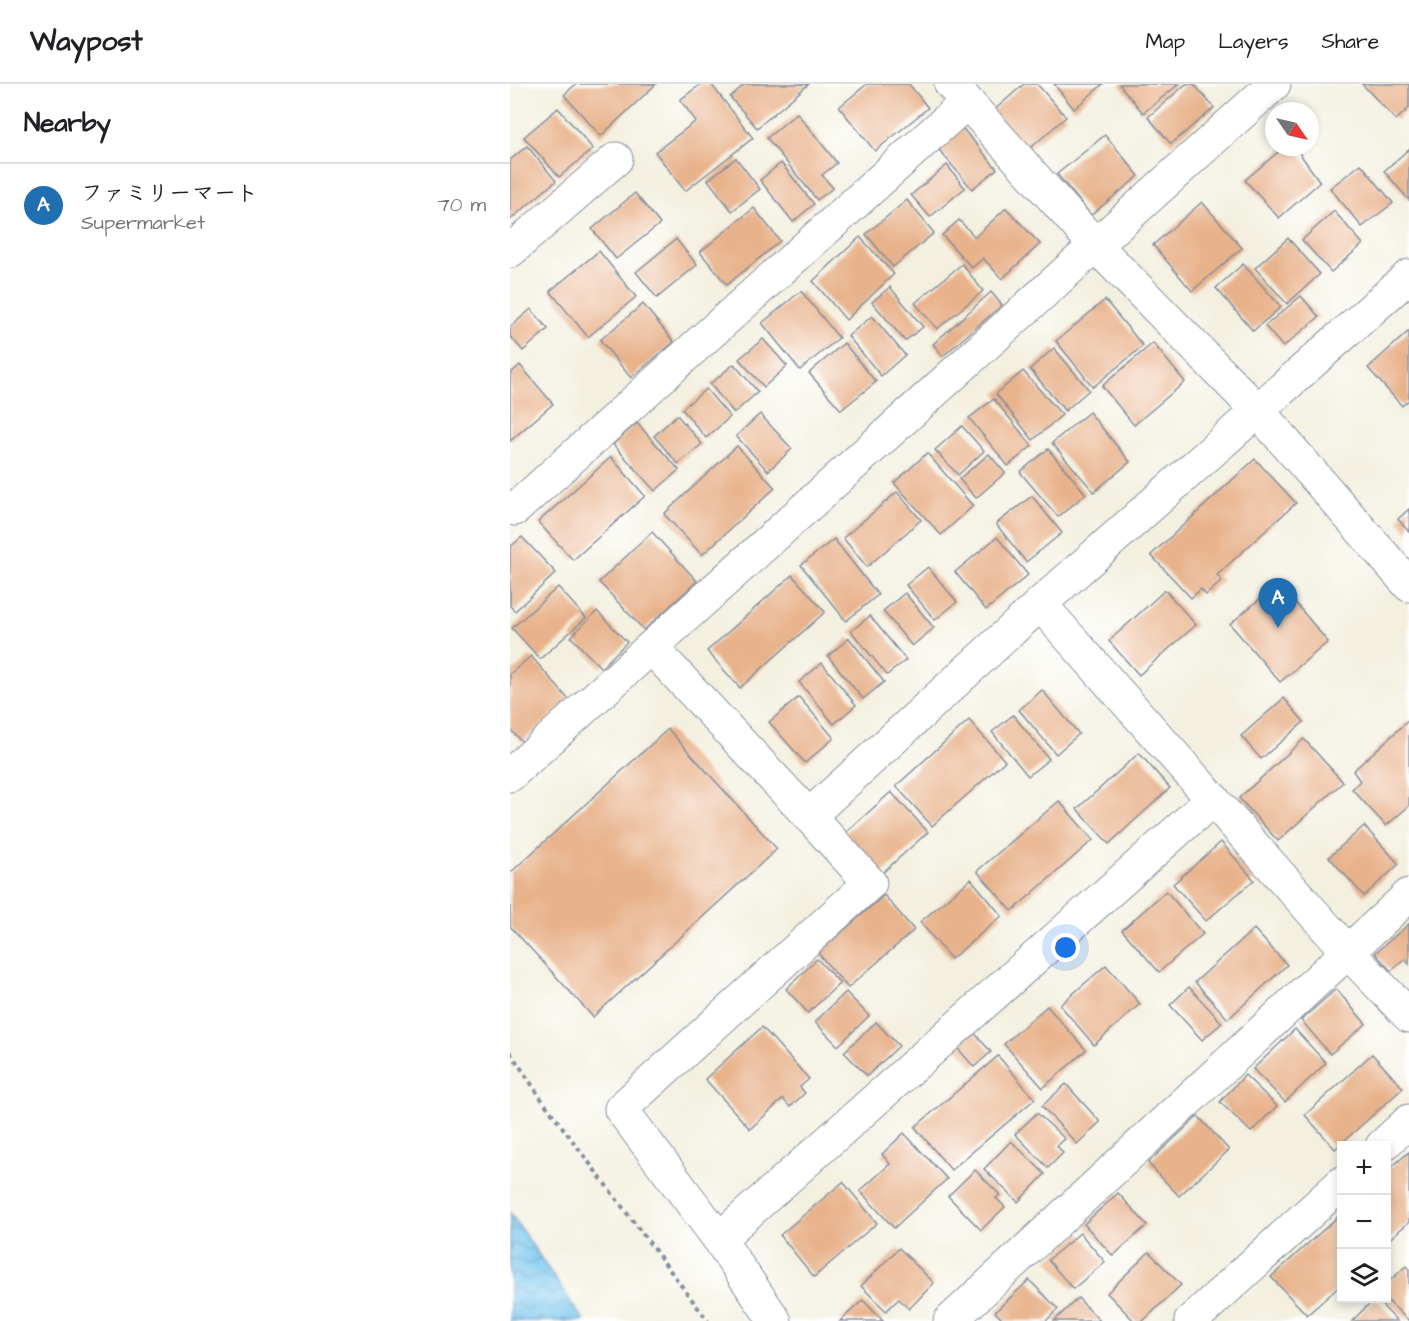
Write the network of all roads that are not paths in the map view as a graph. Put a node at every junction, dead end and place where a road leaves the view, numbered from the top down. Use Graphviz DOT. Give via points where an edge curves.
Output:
graph roads {
  1 [pos="1274,84"];
  2 [pos="959,93"];
  3 [pos="616,159"];
  4 [pos="1096,246"];
  5 [pos="510,251"];
  6 [pos="1409,276"];
  7 [pos="1258,411"];
  8 [pos="515,509"];
  9 [pos="1409,585"];
  10 [pos="1040,604"];
  11 [pos="652,648"];
  12 [pos="510,775"];
  13 [pos="1213,799"];
  14 [pos="809,816"];
  15 [pos="1409,895"];
  16 [pos="1346,951"];
  17 [pos="1409,1016"];
  18 [pos="1409,1121"];
  19 [pos="1387,1141"];
  20 [pos="1337,1187"];
  21 [pos="719,1239"];
  22 [pos="775,1321"];
  23 [pos="950,1321"];
  24 [pos="1191,1321"];
  1 -- 4 [label="street"];
  2 -- 4 [label="street"];
  2 -- 8 [label="street"];
  3 -- 5 [label="street"];
  4 -- 7 [label="street"];
  4 -- 11 [label="street"];
  6 -- 7 [label="street"];
  7 -- 9 [label="street"];
  7 -- 10 [label="street"];
  10 -- 13 [label="street"];
  10 -- 14 [label="street"];
  11 -- 12 [label="street"];
  11 -- 14 [label="street"];
  13 -- 16 [label="street"];
  13 -- 21 [label="street"];
  14 -- 21 [label="street" via="870,883 621,1109"];
  15 -- 16 [label="street"];
  16 -- 17 [label="street"];
  16 -- 23 [label="street"];
  18 -- 19 [label="street"];
  20 -- 24 [label="street"];
  21 -- 22 [label="street"];
}
